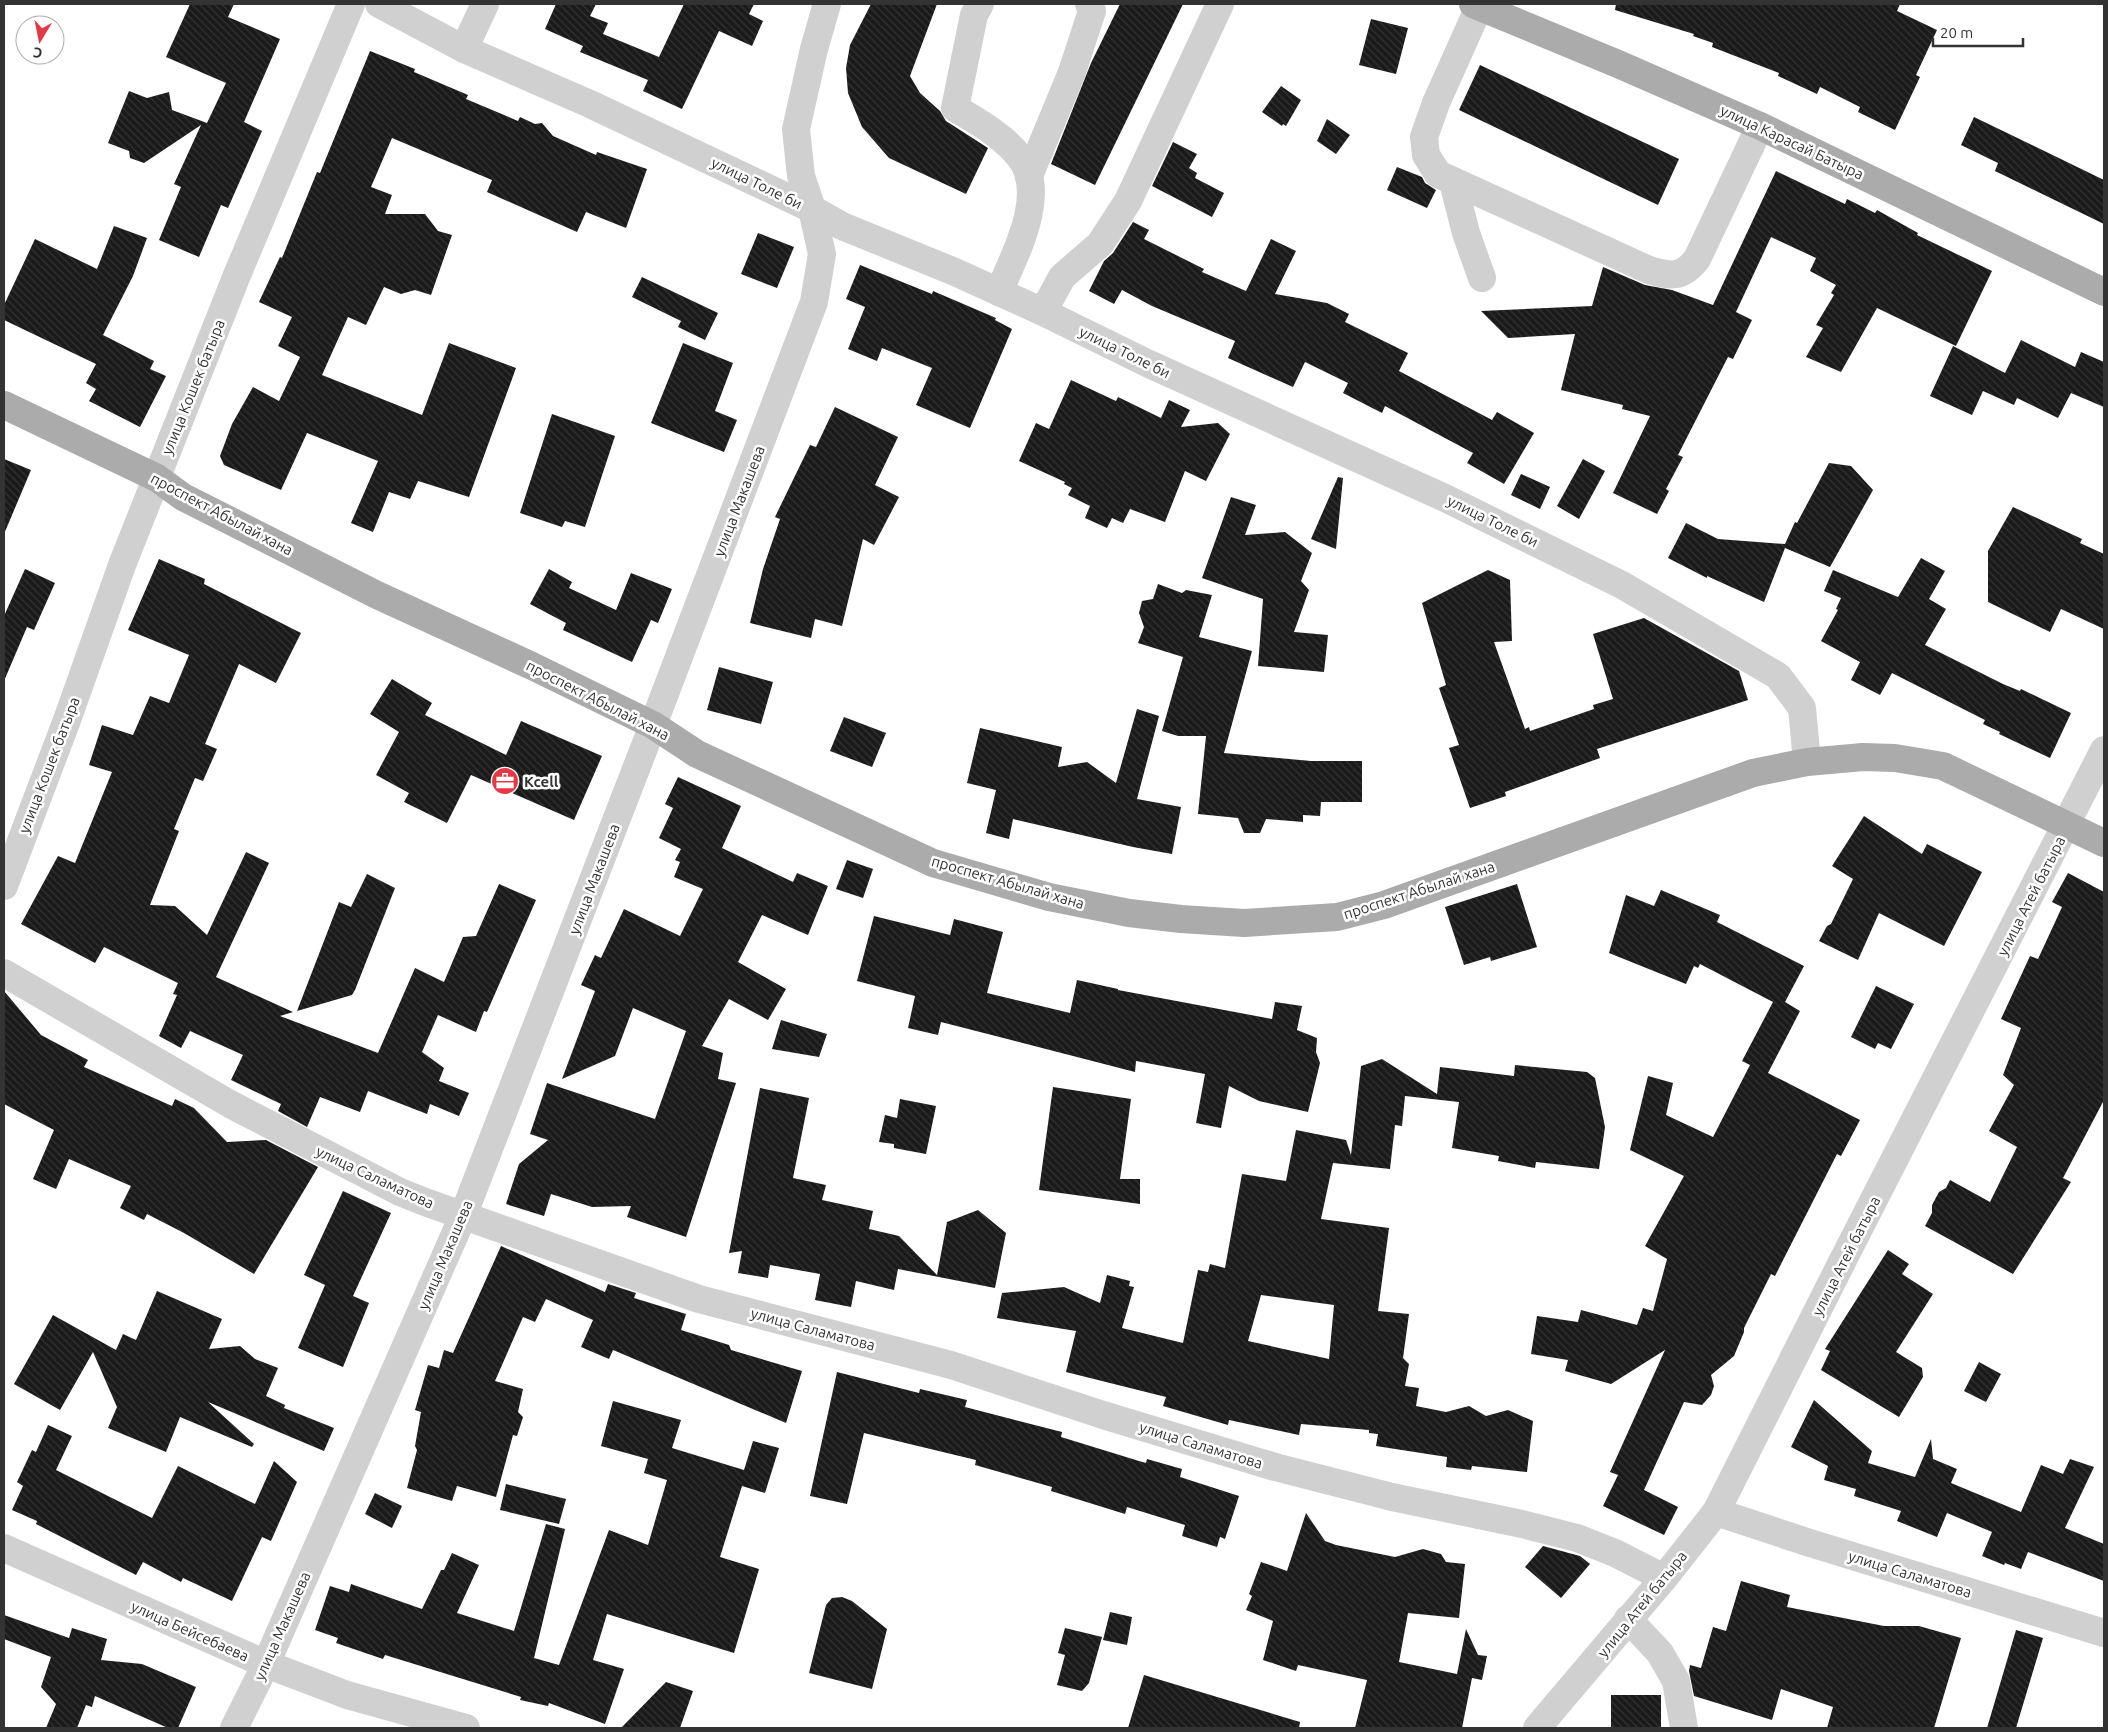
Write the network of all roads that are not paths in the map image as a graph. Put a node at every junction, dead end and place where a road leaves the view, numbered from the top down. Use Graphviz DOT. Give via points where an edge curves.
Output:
graph roads {
  1 [pos="351,4"];
  2 [pos="379,4"];
  3 [pos="485,4"];
  4 [pos="826,4"];
  5 [pos="980,4"];
  6 [pos="1089,4"];
  7 [pos="1220,4"];
  8 [pos="1476,5"];
  9 [pos="464,48"];
  10 [pos="1760,126"];
  11 [pos="1029,176"];
  12 [pos="1453,182"];
  13 [pos="812,209"];
  14 [pos="1482,278"];
  15 [pos="999,292"];
  16 [pos="2104,292"];
  17 [pos="1043,312"];
  18 [pos="4,406"];
  19 [pos="157,478"];
  20 [pos="653,725"];
  21 [pos="2104,750"];
  22 [pos="1807,762"];
  23 [pos="2067,825"];
  24 [pos="2104,843"];
  25 [pos="4,886"];
  26 [pos="4,973"];
  27 [pos="463,1216"];
  28 [pos="1716,1512"];
  29 [pos="4,1548"];
  30 [pos="1664,1578"];
  31 [pos="1628,1619"];
  32 [pos="2104,1633"];
  33 [pos="266,1664"];
  34 [pos="234,1728"];
  35 [pos="466,1728"];
  36 [pos="1537,1728"];
  37 [pos="1684,1728"];
  1 -- 19 [label="street, улица Кошек батыра"];
  2 -- 9 [label="street, улица Толе би"];
  3 -- 9 [label="street"];
  4 -- 13 [label="street, улица Макашева" via="796,129 801,176"];
  5 -- 11 [label="street" via="974,15 955,108 999,136 1020,156"];
  6 -- 11 [label="street" via="1092,11 1072,72"];
  7 -- 17 [label="street" via="1128,201 1100,244 1062,277"];
  8 -- 10 [label="main road, улица Карасай Батыра"];
  8 -- 12 [label="street" via="1424,137 1426,155 1438,174"];
  9 -- 13 [label="street, улица Толе би"];
  10 -- 12 [label="street" via="1697,259 1679,274 1670,276 1649,270"];
  10 -- 16 [label="main road, улица Карасай Батыра"];
  11 -- 15 [label="street" via="1032,201"];
  12 -- 14 [label="street"];
  13 -- 15 [label="street, улица Толе би" via="842,226"];
  13 -- 20 [label="street, улица Макашева" via="822,254 814,302"];
  15 -- 17 [label="street, улица Толе би"];
  17 -- 22 [label="street, улица Толе би" via="1149,364 1445,498 1622,585 1778,676 1802,708"];
  18 -- 19 [label="main road, проспект Абылай хана"];
  19 -- 20 [label="main road, проспект Абылай хана" via="184,497 377,595"];
  19 -- 25 [label="street, улица Кошек батыра"];
  20 -- 22 [label="main road, проспект Абылай хана" via="697,754 933,863 1049,897 1129,914 1244,923 1337,917 1384,904 1753,774"];
  20 -- 27 [label="street, улица Макашева"];
  21 -- 23 [label="street, улица Атей батыра"];
  22 -- 23 [label="main road, проспект Абылай хана" via="1879,758 1943,766"];
  23 -- 24 [label="main road, проспект Абылай хана"];
  23 -- 28 [label="street, улица Атей батыра"];
  26 -- 27 [label="street, улица Саламатова" via="247,1113 400,1192"];
  27 -- 30 [label="street, улица Саламатова" via="699,1299 951,1365 1275,1467 1577,1538"];
  27 -- 33 [label="street, улица Макашева"];
  28 -- 30 [label="street, улица Атей батыра"];
  28 -- 32 [label="street, улица Саламатова" via="1810,1544"];
  29 -- 33 [label="street, улица Бейсебаева"];
  30 -- 31 [label="street, улица Атей батыра"];
  31 -- 36 [label="street, улица Атей батыра"];
  31 -- 37 [label="street" via="1660,1653 1676,1681"];
  33 -- 34 [label="street, улица Макашева"];
  33 -- 35 [label="street, улица Бейсебаева" via="348,1695"];
}
